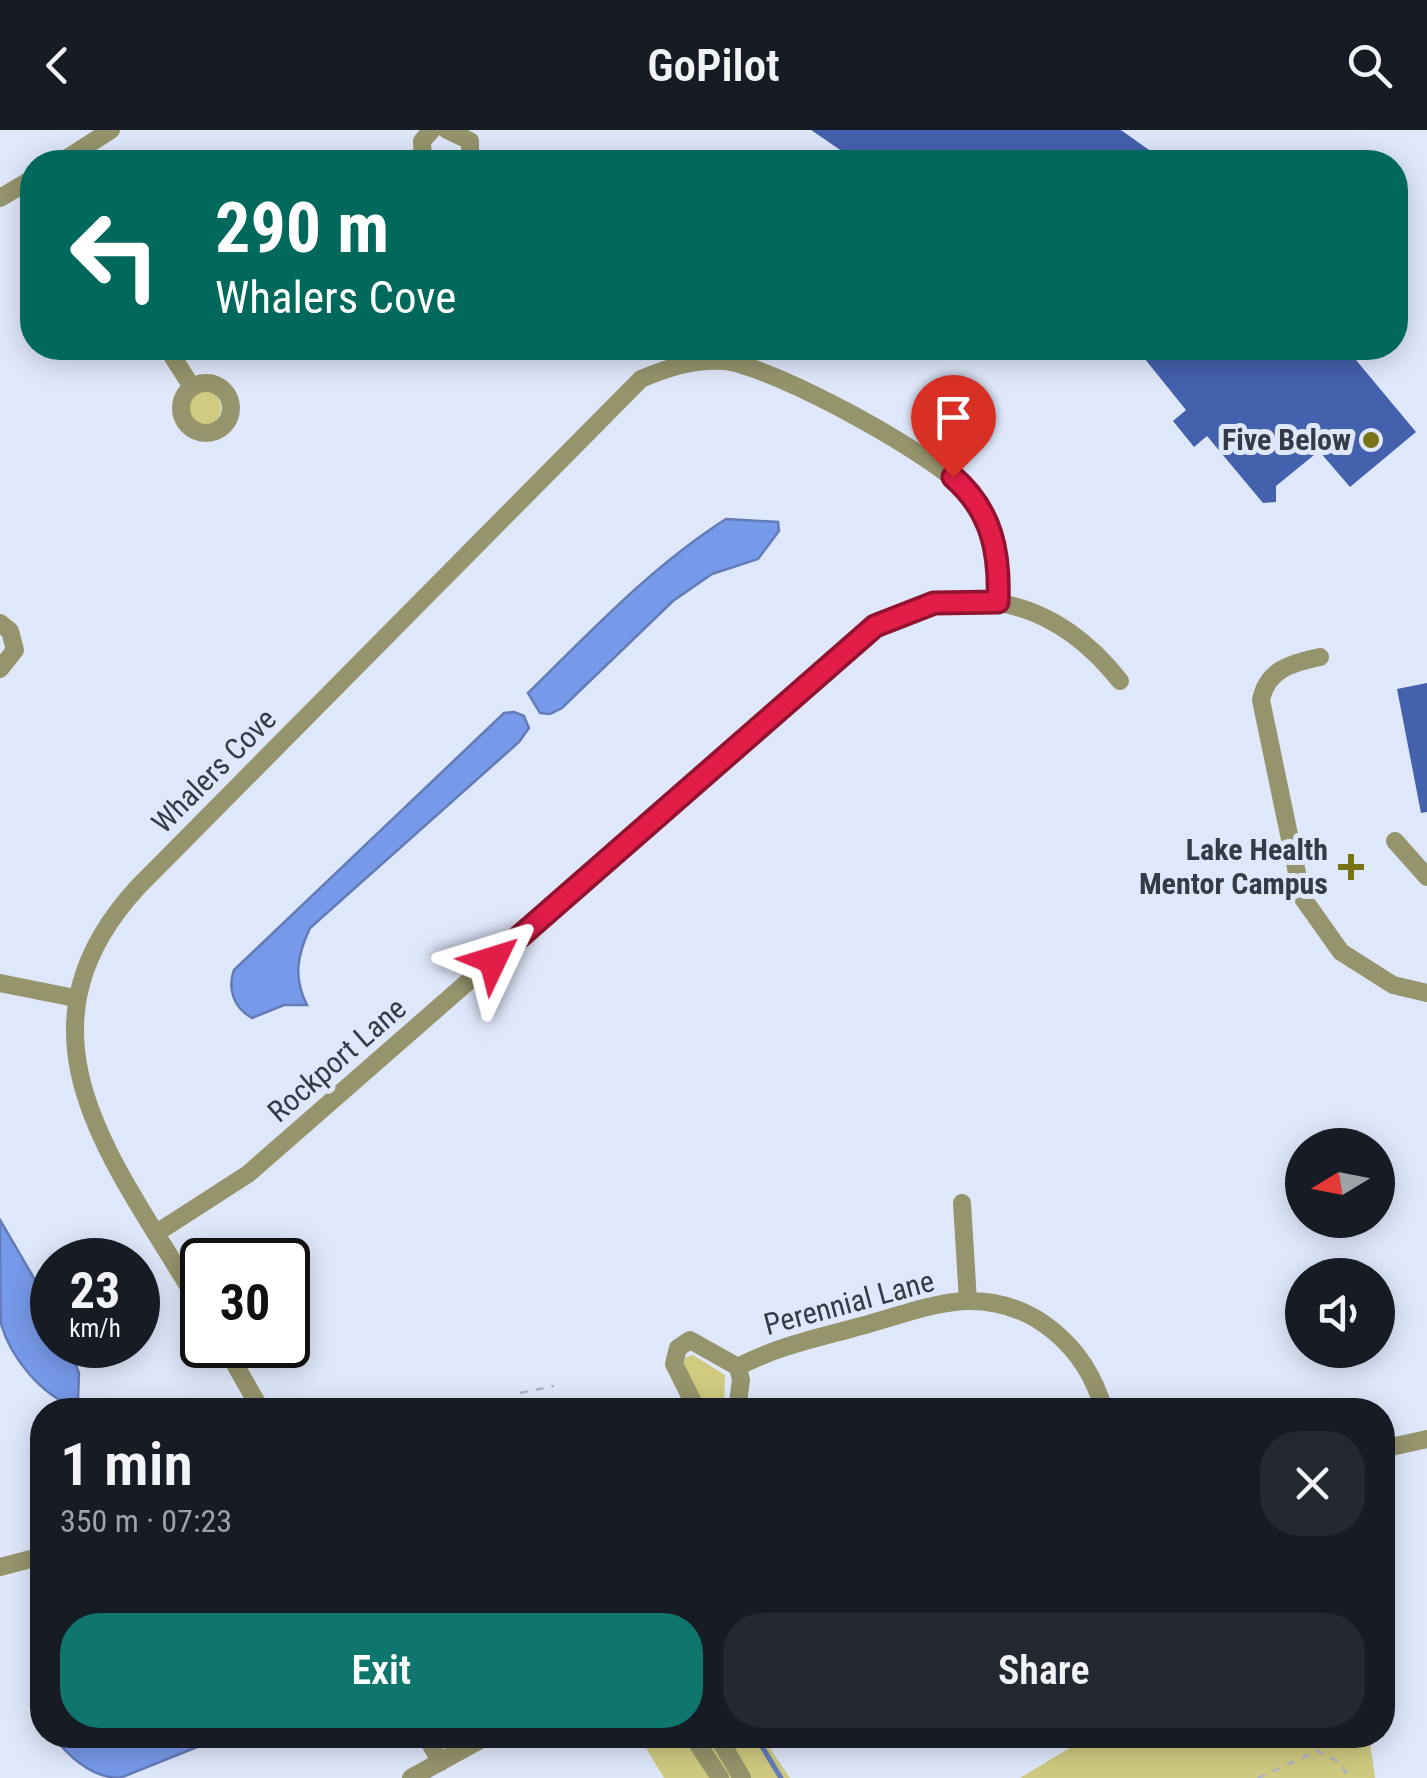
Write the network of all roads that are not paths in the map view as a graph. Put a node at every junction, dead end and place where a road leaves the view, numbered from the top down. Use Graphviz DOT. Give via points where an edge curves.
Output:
graph roads {
  1 [pos="111,130"];
  2 [pos="447,130"];
  3 [pos="80,150"];
  4 [pos="470,150"];
  5 [pos="175,360"];
  6 [pos="668,360"];
  7 [pos="698,360"];
  8 [pos="736,360"];
  9 [pos="669,368"];
  10 [pos="192,387"];
  11 [pos="998,602"];
  12 [pos="0,623"];
  13 [pos="1320,657"];
  14 [pos="0,669"];
  15 [pos="1120,681"];
  16 [pos="1395,841"];
  17 [pos="1427,877"];
  18 [pos="0,983"];
  19 [pos="1427,993"];
  20 [pos="76,998"];
  21 [pos="962,1203"];
  22 [pos="158,1232"];
  23 [pos="180,1270"];
  24 [pos="968,1301"];
  25 [pos="738,1367"];
  26 [pos="237,1368"];
  27 [pos="255,1398"];
  28 [pos="691,1398"];
  29 [pos="738,1398"];
  30 [pos="1100,1398"];
  31 [pos="1427,1440"];
  32 [pos="1395,1446"];
  33 [pos="30,1559"];
  34 [pos="0,1568"];
  35 [pos="432,1748"];
  36 [pos="453,1748"];
  37 [pos="700,1748"];
  38 [pos="725,1748"];
  39 [pos="440,1762"];
  40 [pos="411,1778"];
  41 [pos="720,1778"];
  42 [pos="742,1778"];
  1 -- 3 [label="street"];
  2 -- 4 [label="street" via="464,134"];
  5 -- 10 [label="street"];
  6 -- 9 [label="street"];
  7 -- 9 [label="street, Whalers Cove"];
  8 -- 11 [label="street, Whalers Cove" via="783,378 953,477 973,496 994,540"];
  9 -- 20 [label="street, Whalers Cove" via="641,379 616,402 129,897 92,949"];
  11 -- 15 [label="street, Rockport Lane" via="1066,628"];
  11 -- 22 [label="street, Rockport Lane" via="915,607 863,635 248,1174"];
  12 -- 14 [label="street" via="15,650"];
  13 -- 19 [label="street" via="1272,675 1261,700 1297,889 1341,952 1393,985"];
  16 -- 17 [label="street"];
  18 -- 20 [label="street"];
  20 -- 22 [label="street, Whalers Cove" via="74,1052 82,1094"];
  21 -- 24 [label="street"];
  22 -- 23 [label="street, Whalers Cove"];
  24 -- 25 [label="street, Perennial Lane" via="770,1350"];
  24 -- 30 [label="street, Perennial Lane" via="1028,1314 1052,1327 1095,1381"];
  25 -- 28 [label="street, Perennial Lane" via="696,1340 680,1345 675,1368"];
  25 -- 29 [label="street, Perennial Lane"];
  26 -- 27 [label="street"];
  31 -- 32 [label="street"];
  33 -- 34 [label="street"];
  35 -- 39 [label="street"];
  36 -- 39 [label="street"];
  37 -- 41 [label="street"];
  38 -- 42 [label="street"];
  39 -- 40 [label="street"];
}
